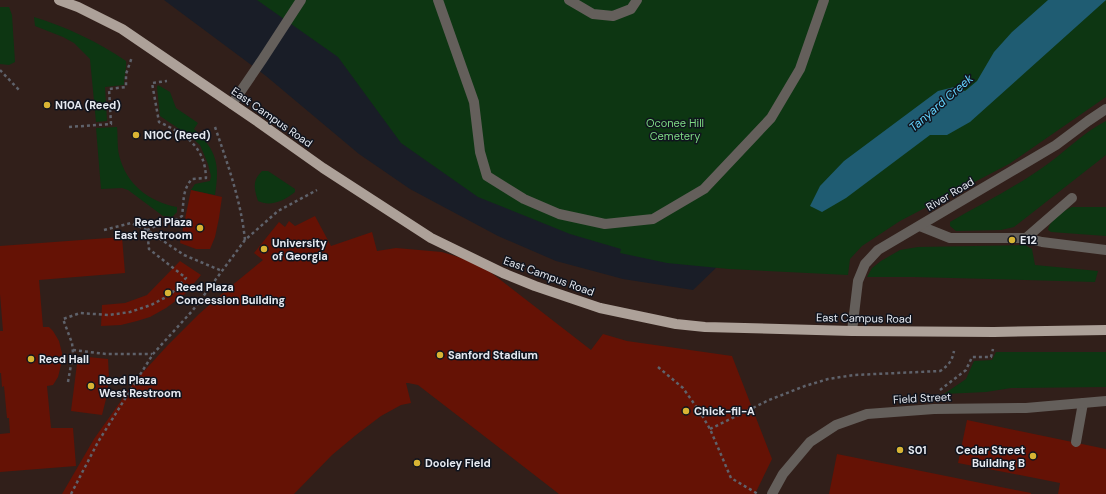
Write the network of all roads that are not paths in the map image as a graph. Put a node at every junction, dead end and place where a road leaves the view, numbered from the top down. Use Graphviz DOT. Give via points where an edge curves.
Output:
graph roads {
  1 [pos="59,0"];
  2 [pos="301,0"];
  3 [pos="438,0"];
  4 [pos="569,0"];
  5 [pos="637,0"];
  6 [pos="824,0"];
  7 [pos="232,104"];
  8 [pos="1106,109"];
  9 [pos="1072,198"];
  10 [pos="920,226"];
  11 [pos="1026,238"];
  12 [pos="1106,250"];
  13 [pos="1106,330"];
  14 [pos="852,331"];
  15 [pos="1106,401"];
  16 [pos="1083,403"];
  17 [pos="1076,442"];
  18 [pos="772,494"];
  1 -- 7 [label="main road, East Campus Road" via="122,29"];
  2 -- 7 [label="street"];
  3 -- 6 [label="street" via="474,102 480,152 487,176 524,199 559,214 605,224 653,218 704,189 771,118 800,69"];
  4 -- 5 [label="street" via="593,14 613,16 631,9"];
  7 -- 14 [label="main road, East Campus Road" via="323,168 431,238 535,286 600,308 676,324"];
  8 -- 10 [label="street, River Road" via="1056,145"];
  9 -- 11 [label="street"];
  10 -- 11 [label="street" via="950,238"];
  10 -- 14 [label="street, River Road" via="878,250 865,264 858,281"];
  11 -- 12 [label="street"];
  13 -- 14 [label="main road, East Campus Road"];
  15 -- 16 [label="street, Field Street"];
  16 -- 17 [label="street"];
  16 -- 18 [label="street, Field Street" via="1026,408 934,409 867,414 836,425 810,442 783,474"];
}
